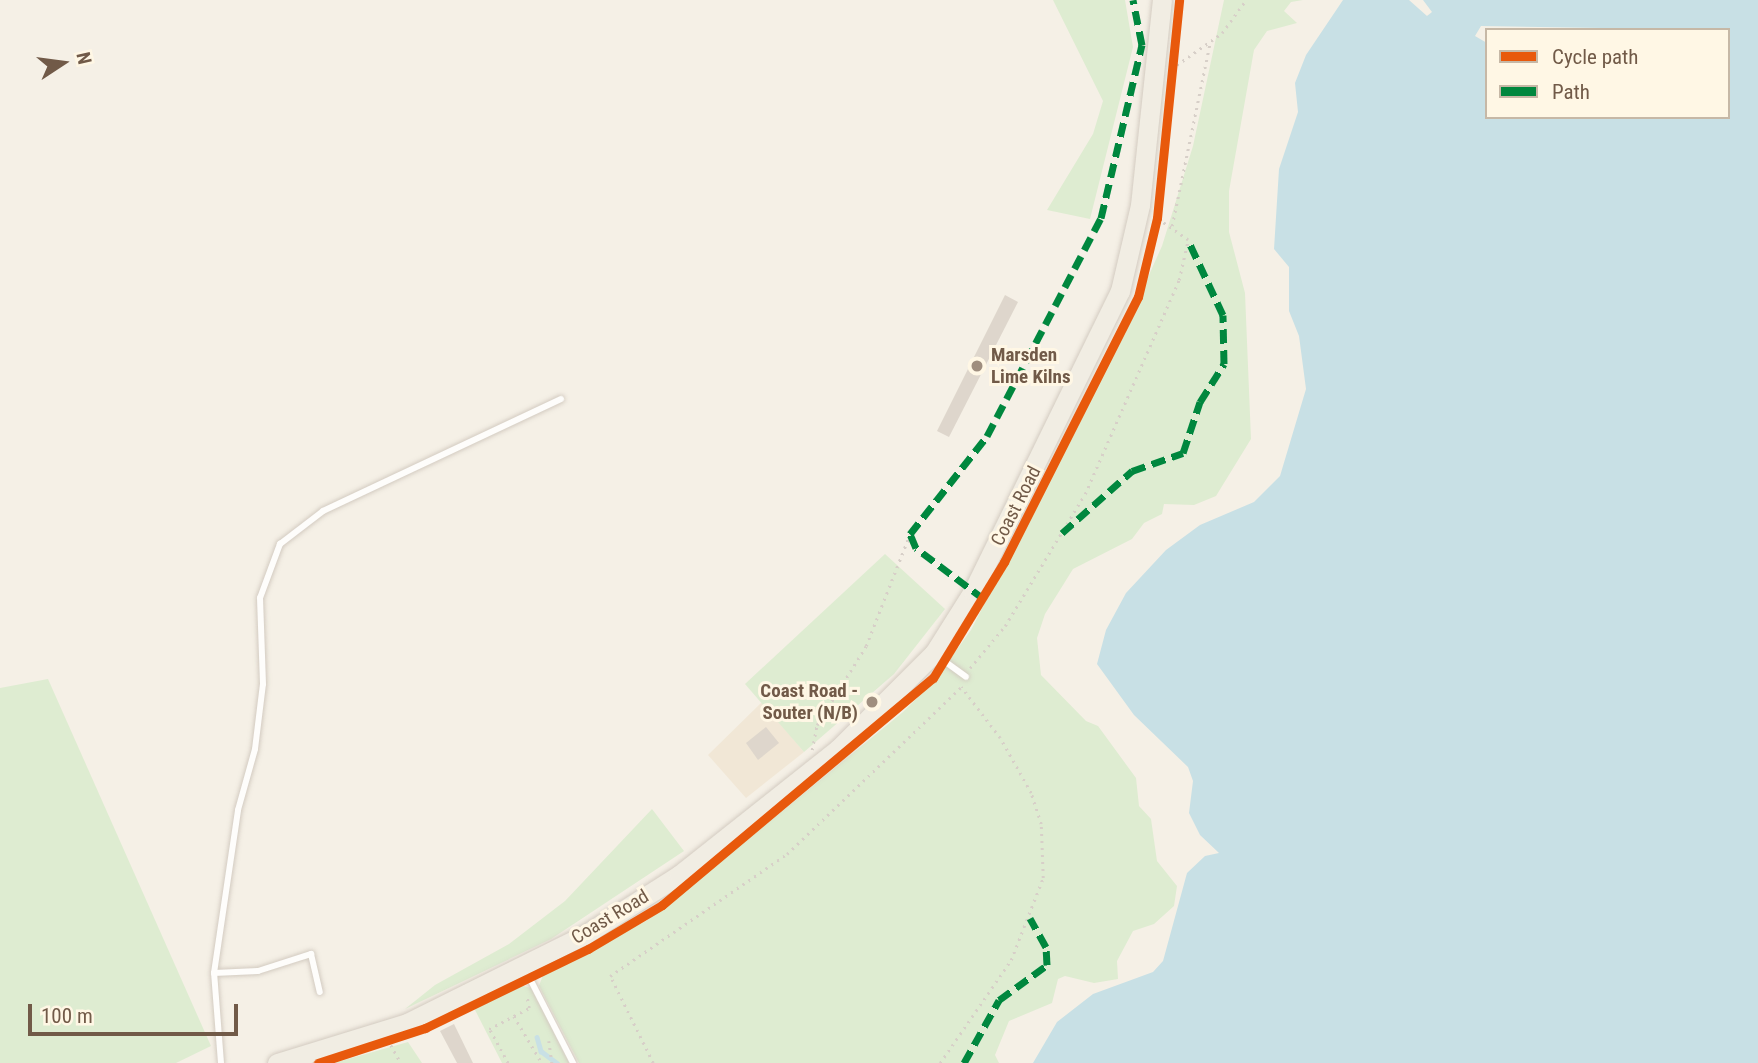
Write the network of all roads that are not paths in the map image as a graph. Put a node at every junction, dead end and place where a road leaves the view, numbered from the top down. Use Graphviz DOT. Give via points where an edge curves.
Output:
graph roads {
  1 [pos="1162,0"];
  2 [pos="561,399"];
  3 [pos="934,653"];
  4 [pos="966,677"];
  5 [pos="214,973"];
  6 [pos="527,973"];
  7 [pos="320,992"];
  8 [pos="221,1063"];
  9 [pos="277,1063"];
  10 [pos="573,1063"];
  1 -- 3 [label="main road, Coast Road" via="1140,205 1120,291 973,591"];
  2 -- 5 [label="lane" via="323,511 280,544 260,598 262,684 255,749 238,810"];
  3 -- 4 [label="lane"];
  3 -- 6 [label="main road, Coast Road" via="816,766 679,875"];
  5 -- 7 [label="lane" via="258,971 311,954"];
  5 -- 8 [label="lane"];
  6 -- 9 [label="main road, Coast Road" via="407,1023"];
  6 -- 10 [label="lane"];
}
